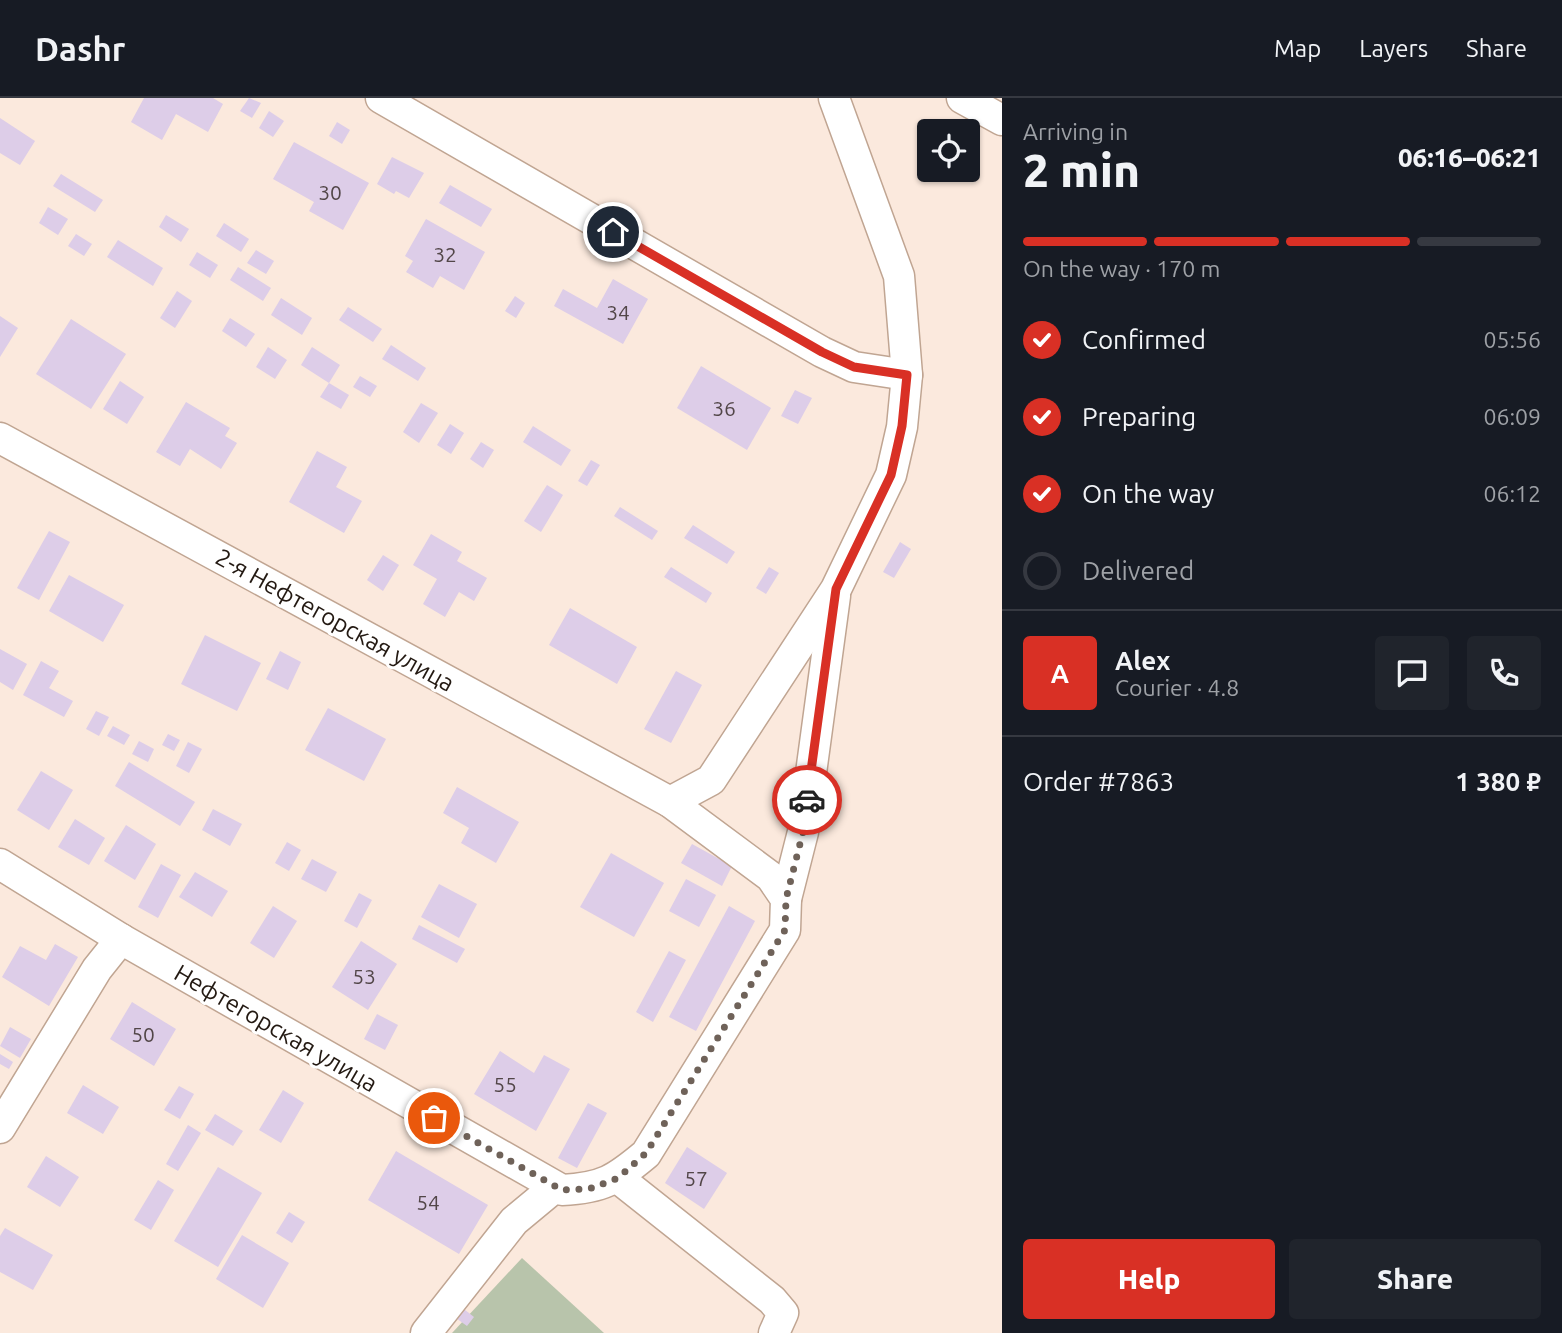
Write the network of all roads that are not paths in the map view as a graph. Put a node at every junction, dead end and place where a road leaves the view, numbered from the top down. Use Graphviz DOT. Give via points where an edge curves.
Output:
graph roads {
  1 [pos="381,98"];
  2 [pos="834,98"];
  3 [pos="961,98"];
  4 [pos="1002,120"];
  5 [pos="907,375"];
  6 [pos="0,438"];
  7 [pos="836,589"];
  8 [pos="670,802"];
  9 [pos="0,864"];
  10 [pos="786,899"];
  11 [pos="121,939"];
  12 [pos="0,1128"];
  13 [pos="618,1178"];
  14 [pos="555,1187"];
  15 [pos="778,1323"];
  16 [pos="426,1333"];
  1 -- 5 [label="street" via="822,352 854,367"];
  2 -- 5 [label="street" via="899,276"];
  3 -- 4 [label="street"];
  5 -- 7 [label="street" via="891,475"];
  6 -- 8 [label="street, 2-я Нефтегорская улица"];
  7 -- 8 [label="street" via="711,780"];
  7 -- 10 [label="street" via="803,832"];
  8 -- 10 [label="street, 2-я Нефтегорская улица" via="771,877"];
  9 -- 11 [label="street, Нефтегорская улица"];
  10 -- 13 [label="street" via="785,930 646,1153"];
  11 -- 12 [label="street" via="97,969"];
  11 -- 14 [label="street, Нефтегорская улица"];
  13 -- 14 [label="street" via="589,1189"];
  13 -- 15 [label="street" via="772,1300"];
  14 -- 16 [label="street" via="514,1221"];
}
